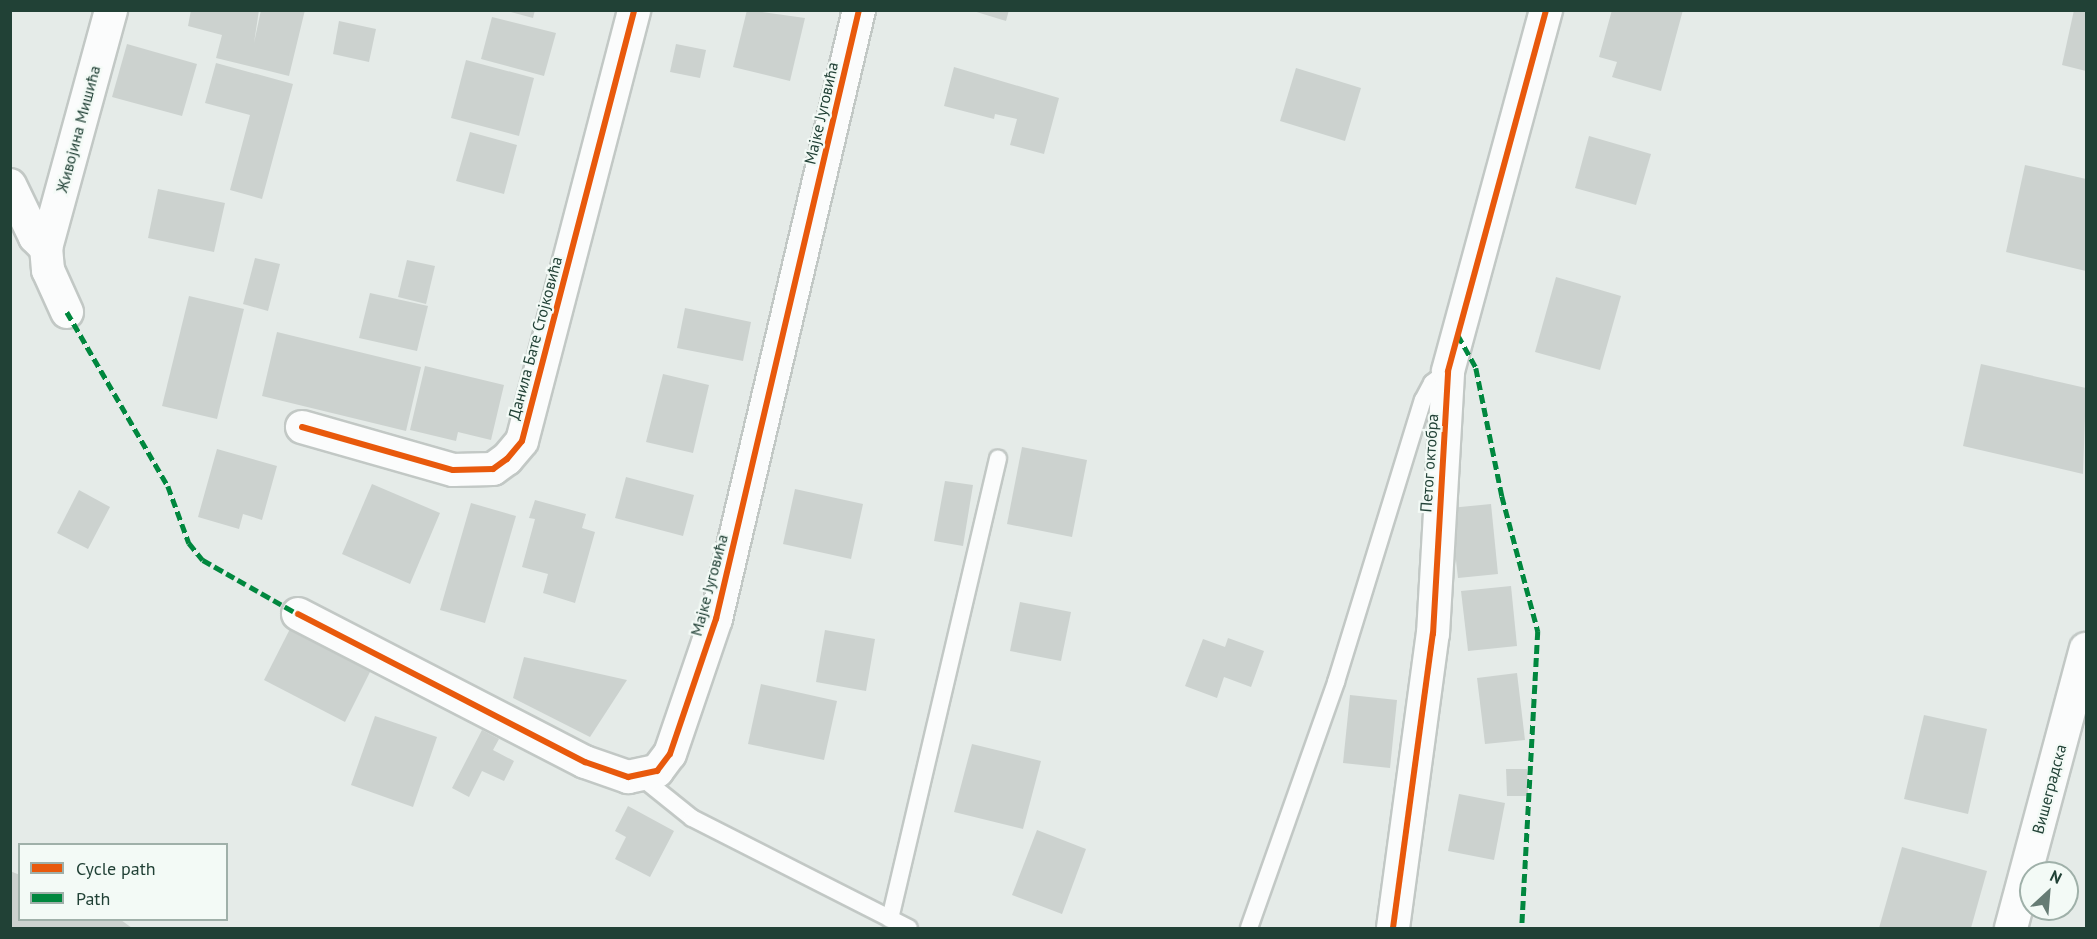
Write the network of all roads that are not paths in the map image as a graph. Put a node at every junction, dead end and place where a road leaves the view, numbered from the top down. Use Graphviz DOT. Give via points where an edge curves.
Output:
graph roads {
  1 [pos="111,10"];
  2 [pos="634,10"];
  3 [pos="859,10"];
  4 [pos="1546,10"];
  5 [pos="10,185"];
  6 [pos="46,248"];
  7 [pos="67,312"];
  8 [pos="1448,371"];
  9 [pos="302,427"];
  10 [pos="998,459"];
  11 [pos="298,614"];
  12 [pos="2086,649"];
  13 [pos="641,777"];
  14 [pos="890,919"];
  15 [pos="909,928"];
  16 [pos="1249,928"];
  17 [pos="1393,928"];
  18 [pos="2011,928"];
  1 -- 6 [label="street, Живојина Мишића"];
  2 -- 9 [label="street, Данила Бате Стојковића" via="522,441 515,450 493,469 453,470"];
  3 -- 13 [label="street, Мајке Југовића" via="716,619 670,753 657,771"];
  4 -- 8 [label="street, Петог октобра"];
  5 -- 6 [label="street, Живојина Мишића" via="35,237"];
  6 -- 7 [label="street, Живојина Мишића" via="48,270"];
  8 -- 16 [label="lane" via="1432,383 1423,400 1336,682"];
  8 -- 17 [label="street, Петог октобра" via="1433,634"];
  10 -- 14 [label="lane"];
  11 -- 13 [label="street" via="585,762 610,773"];
  12 -- 18 [label="street, Вишеградска"];
  13 -- 14 [label="lane" via="692,818"];
  14 -- 15 [label="lane"];
}
